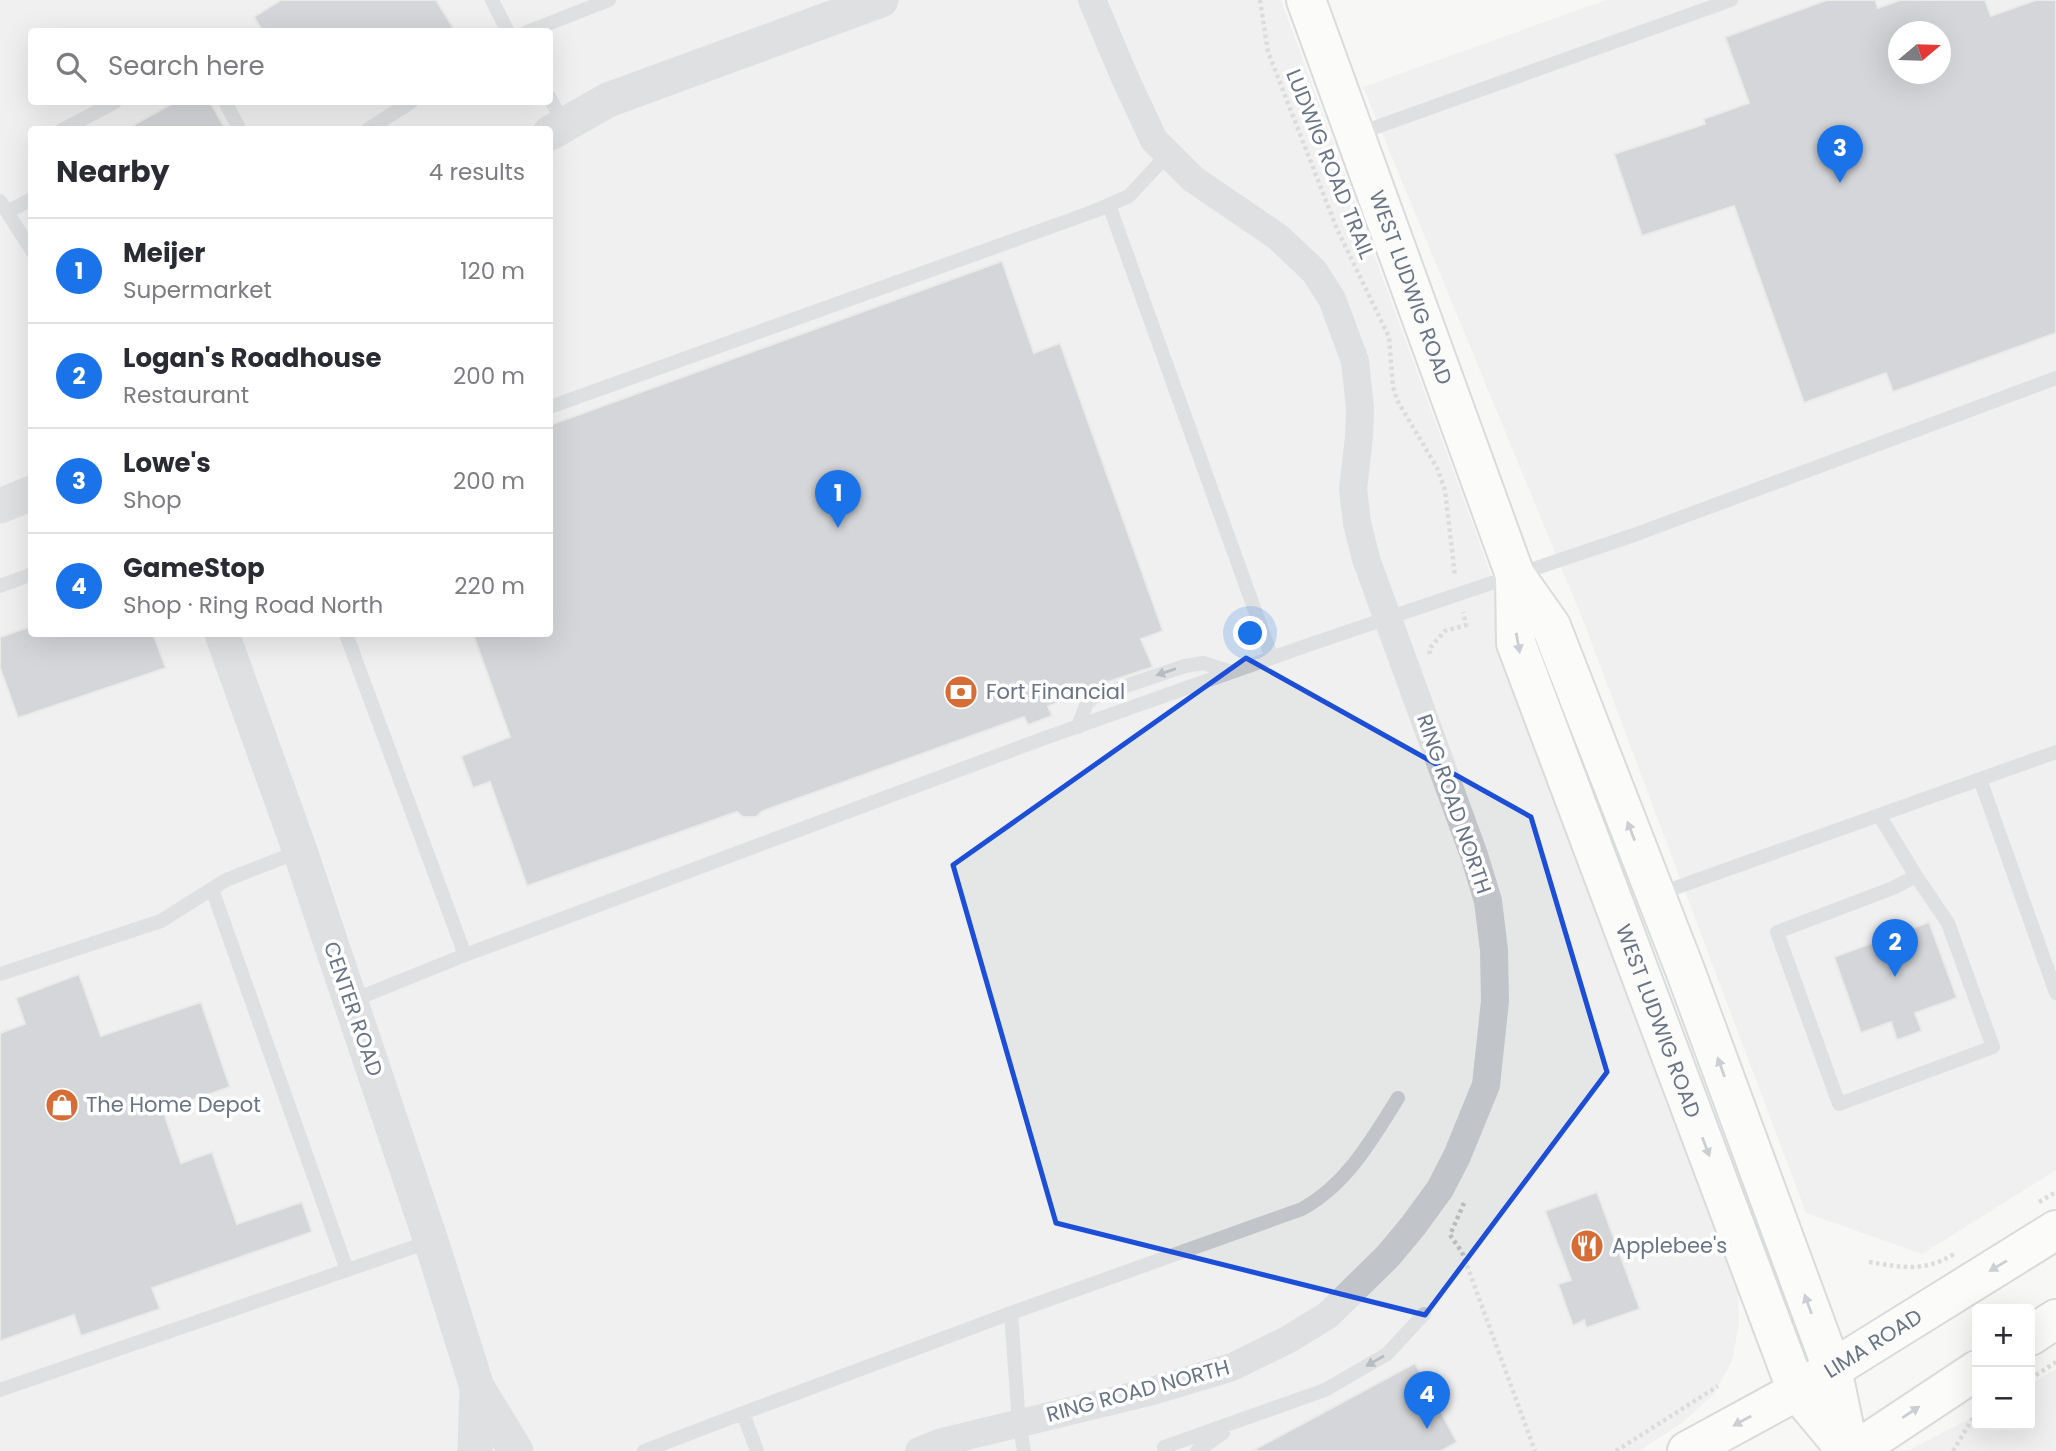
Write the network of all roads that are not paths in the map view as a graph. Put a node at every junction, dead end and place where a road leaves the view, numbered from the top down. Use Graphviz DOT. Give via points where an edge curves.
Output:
graph roads {
  1 [pos="492,0"];
  2 [pos="609,0"];
  3 [pos="880,0"];
  4 [pos="1092,0"];
  5 [pos="1306,0"];
  6 [pos="1731,0"];
  7 [pos="506,28"];
  8 [pos="537,28"];
  9 [pos="109,105"];
  10 [pos="227,105"];
  11 [pos="406,105"];
  12 [pos="554,118"];
  13 [pos="70,126"];
  14 [pos="238,126"];
  15 [pos="372,126"];
  16 [pos="1354,135"];
  17 [pos="1168,154"];
  18 [pos="28,200"];
  19 [pos="1109,205"];
  20 [pos="4,206"];
  21 [pos="28,245"];
  22 [pos="2056,378"];
  23 [pos="553,406"];
  24 [pos="28,495"];
  25 [pos="0,506"];
  26 [pos="1516,575"];
  27 [pos="28,576"];
  28 [pos="0,586"];
  29 [pos="1389,618"];
  30 [pos="223,637"];
  31 [pos="347,637"];
  32 [pos="1272,657"];
  33 [pos="1232,672"];
  34 [pos="1078,727"];
  35 [pos="2056,752"];
  36 [pos="1980,779"];
  37 [pos="1879,815"];
  38 [pos="300,851"];
  39 [pos="1916,876"];
  40 [pos="212,889"];
  41 [pos="1656,895"];
  42 [pos="465,955"];
  43 [pos="0,974"];
  44 [pos="2056,993"];
  45 [pos="350,1001"];
  46 [pos="1398,1098"];
  47 [pos="2044,1218"];
  48 [pos="431,1241"];
  49 [pos="347,1270"];
  50 [pos="1011,1313"];
  51 [pos="1424,1314"];
  52 [pos="1832,1368"];
  53 [pos="1972,1373"];
  54 [pos="477,1387"];
  55 [pos="0,1390"];
  56 [pos="1797,1391"];
  57 [pos="743,1413"];
  58 [pos="1248,1418"];
  59 [pos="1018,1423"];
  60 [pos="1164,1447"];
  61 [pos="475,1451"];
  62 [pos="516,1451"];
  63 [pos="644,1451"];
  64 [pos="757,1451"];
  65 [pos="919,1451"];
  66 [pos="1024,1451"];
  67 [pos="1197,1451"];
  68 [pos="1687,1451"];
  69 [pos="1848,1451"];
  70 [pos="1854,1451"];
  1 -- 7 [label="lane"];
  2 -- 8 [label="lane"];
  3 -- 12 [label="street"];
  4 -- 17 [label="street, RING ROAD NORTH" via="1154,140"];
  5 -- 16 [label="main road, WEST LUDWIG ROAD"];
  6 -- 16 [label="lane"];
  9 -- 13 [label="lane"];
  10 -- 14 [label="lane"];
  11 -- 15 [label="lane"];
  16 -- 26 [label="main road, WEST LUDWIG ROAD"];
  17 -- 19 [label="lane" via="1129,196"];
  17 -- 29 [label="street, RING ROAD NORTH" via="1193,179 1278,237 1314,271 1332,299 1355,361 1360,408 1353,489 1356,523"];
  18 -- 20 [label="lane"];
  19 -- 23 [label="lane"];
  19 -- 32 [label="lane"];
  20 -- 21 [label="lane"];
  22 -- 26 [label="lane" via="1634,536"];
  24 -- 25 [label="street"];
  26 -- 29 [label="lane"];
  41 -- 26 [label="main road, WEST LUDWIG ROAD, one-way" via="1551,626"];
  26 -- 56 [label="main road, WEST LUDWIG ROAD, one-way" via="1516,643"];
  27 -- 28 [label="lane"];
  29 -- 32 [label="lane"];
  29 -- 59 [label="street, RING ROAD NORTH" via="1488,901 1495,1001 1486,1085 1457,1156 1440,1189 1388,1256 1328,1315 1289,1339 1232,1367"];
  30 -- 38 [label="street, CENTER ROAD"];
  31 -- 42 [label="lane"];
  32 -- 33 [label="lane"];
  33 -- 34 [label="lane"];
  33 -- 34 [label="lane, one-way" via="1203,663 1185,666 1093,697"];
  34 -- 42 [label="lane"];
  35 -- 36 [label="lane"];
  36 -- 37 [label="lane"];
  36 -- 44 [label="lane"];
  37 -- 39 [label="lane"];
  37 -- 41 [label="lane"];
  38 -- 40 [label="lane"];
  38 -- 45 [label="street, CENTER ROAD"];
  39 -- 39 [label="lane" via="1777,932 1839,1104 1993,1047 1948,923"];
  40 -- 43 [label="lane" via="161,921"];
  40 -- 49 [label="lane"];
  52 -- 41 [label="main road, WEST LUDWIG ROAD, one-way"];
  42 -- 45 [label="lane"];
  45 -- 48 [label="street, CENTER ROAD"];
  46 -- 50 [label="lane" via="1347,1174 1302,1209"];
  47 -- 52 [label="main road, LIMA ROAD, one-way"];
  48 -- 49 [label="lane"];
  48 -- 54 [label="street, CENTER ROAD"];
  49 -- 55 [label="lane"];
  50 -- 57 [label="lane"];
  50 -- 59 [label="lane"];
  51 -- 58 [label="lane, one-way" via="1387,1354 1325,1390"];
  52 -- 56 [label="main road, LIMA ROAD"];
  52 -- 69 [label="main road, WEST LUDWIG ROAD"];
  70 -- 53 [label="main road, one-way"];
  54 -- 61 [label="street, CENTER ROAD"];
  54 -- 62 [label="street, CENTER ROAD"];
  56 -- 68 [label="main road, LIMA ROAD, one-way"];
  56 -- 69 [label="main road, WEST LUDWIG ROAD"];
  57 -- 63 [label="lane"];
  57 -- 64 [label="lane"];
  58 -- 60 [label="lane"];
  58 -- 67 [label="lane"];
  59 -- 65 [label="street, RING ROAD NORTH"];
  59 -- 66 [label="lane"];
}
